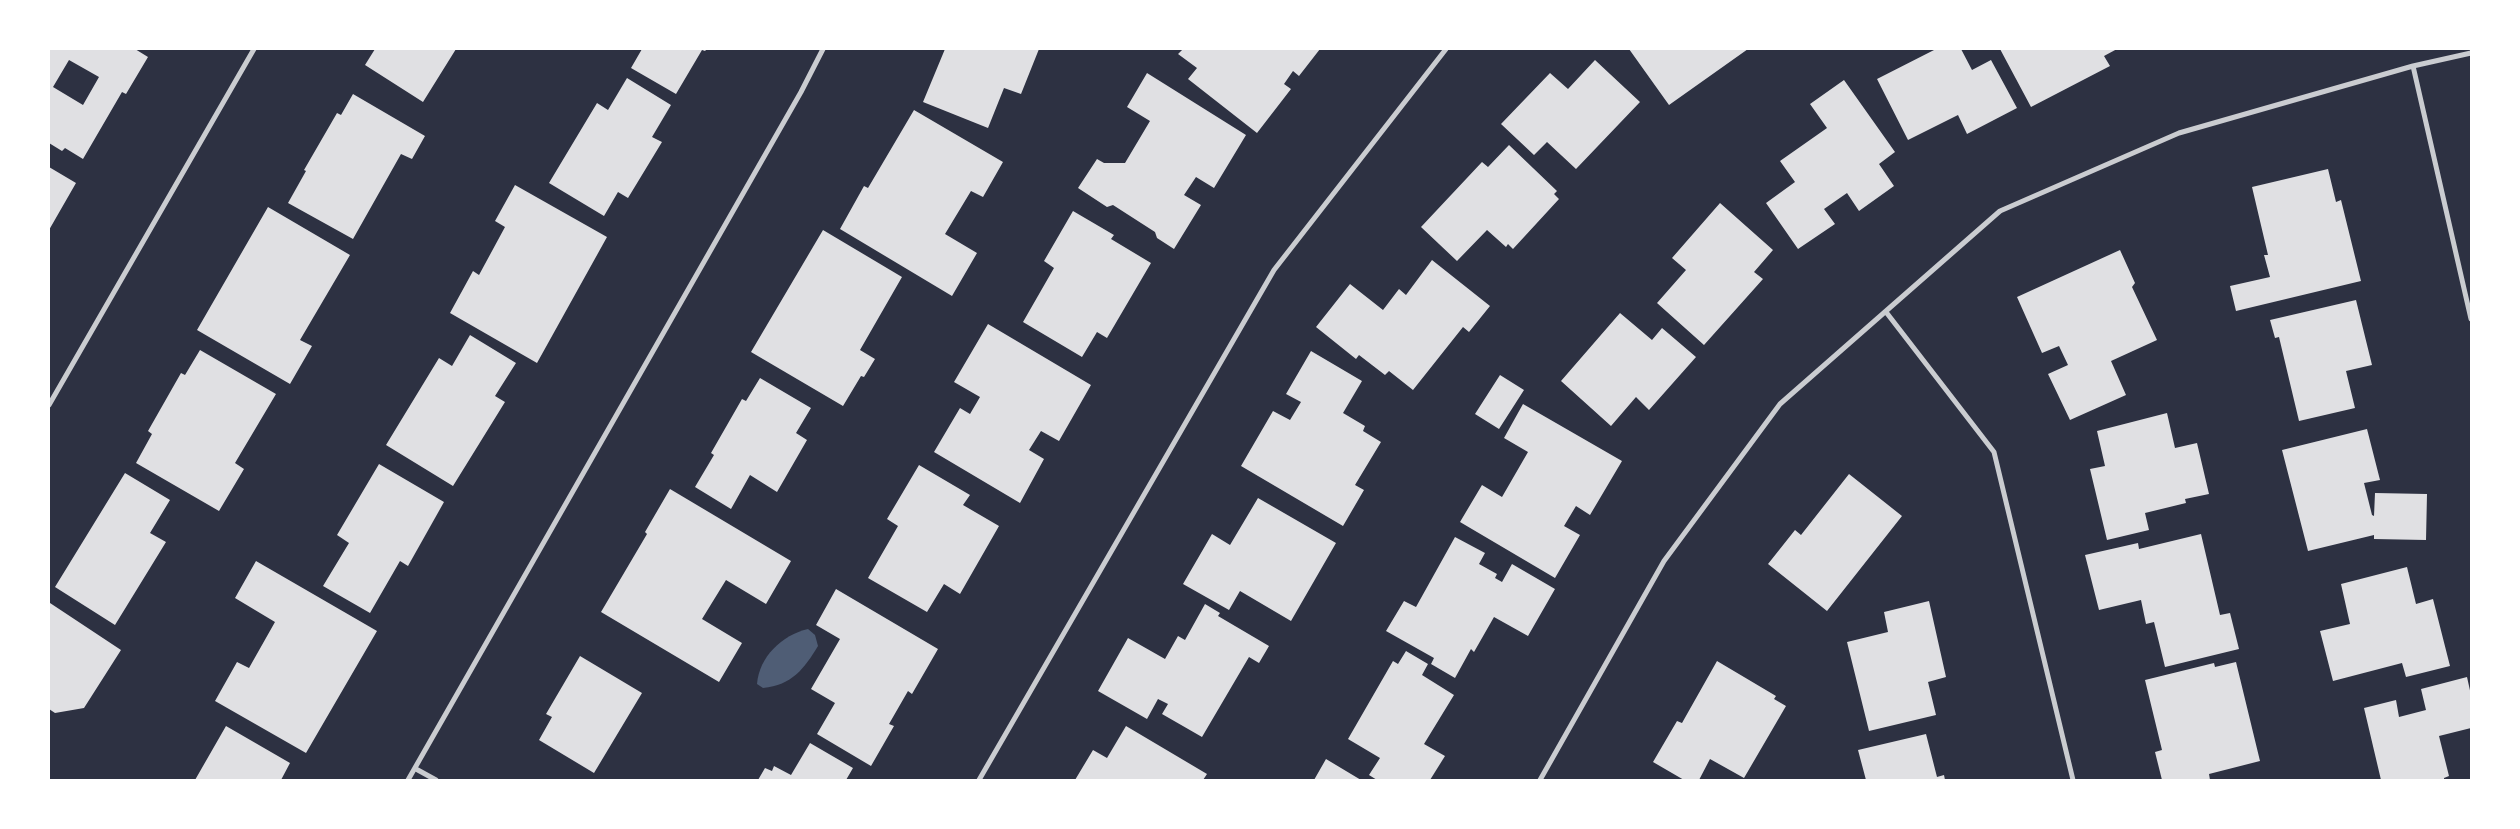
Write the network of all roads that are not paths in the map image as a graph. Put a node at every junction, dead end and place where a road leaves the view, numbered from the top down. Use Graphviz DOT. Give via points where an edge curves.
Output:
graph roads {
  1 [pos="254,49"];
  2 [pos="823,49"];
  3 [pos="1446,49"];
  4 [pos="2471,53"];
  5 [pos="2413,66"];
  6 [pos="1886,312"];
  7 [pos="2471,319"];
  8 [pos="49,405"];
  9 [pos="416,769"];
  10 [pos="408,780"];
  11 [pos="436,780"];
  12 [pos="979,780"];
  13 [pos="1540,780"];
  14 [pos="2073,780"];
  1 -- 8 [label="street"];
  2 -- 9 [label="street"];
  3 -- 12 [label="street" via="1274,270"];
  4 -- 5 [label="street"];
  5 -- 6 [label="street" via="2179,133 2000,211"];
  5 -- 7 [label="street"];
  6 -- 13 [label="street" via="1780,404 1664,561"];
  6 -- 14 [label="street" via="1994,452"];
  9 -- 10 [label="street"];
  9 -- 11 [label="street"];
}
